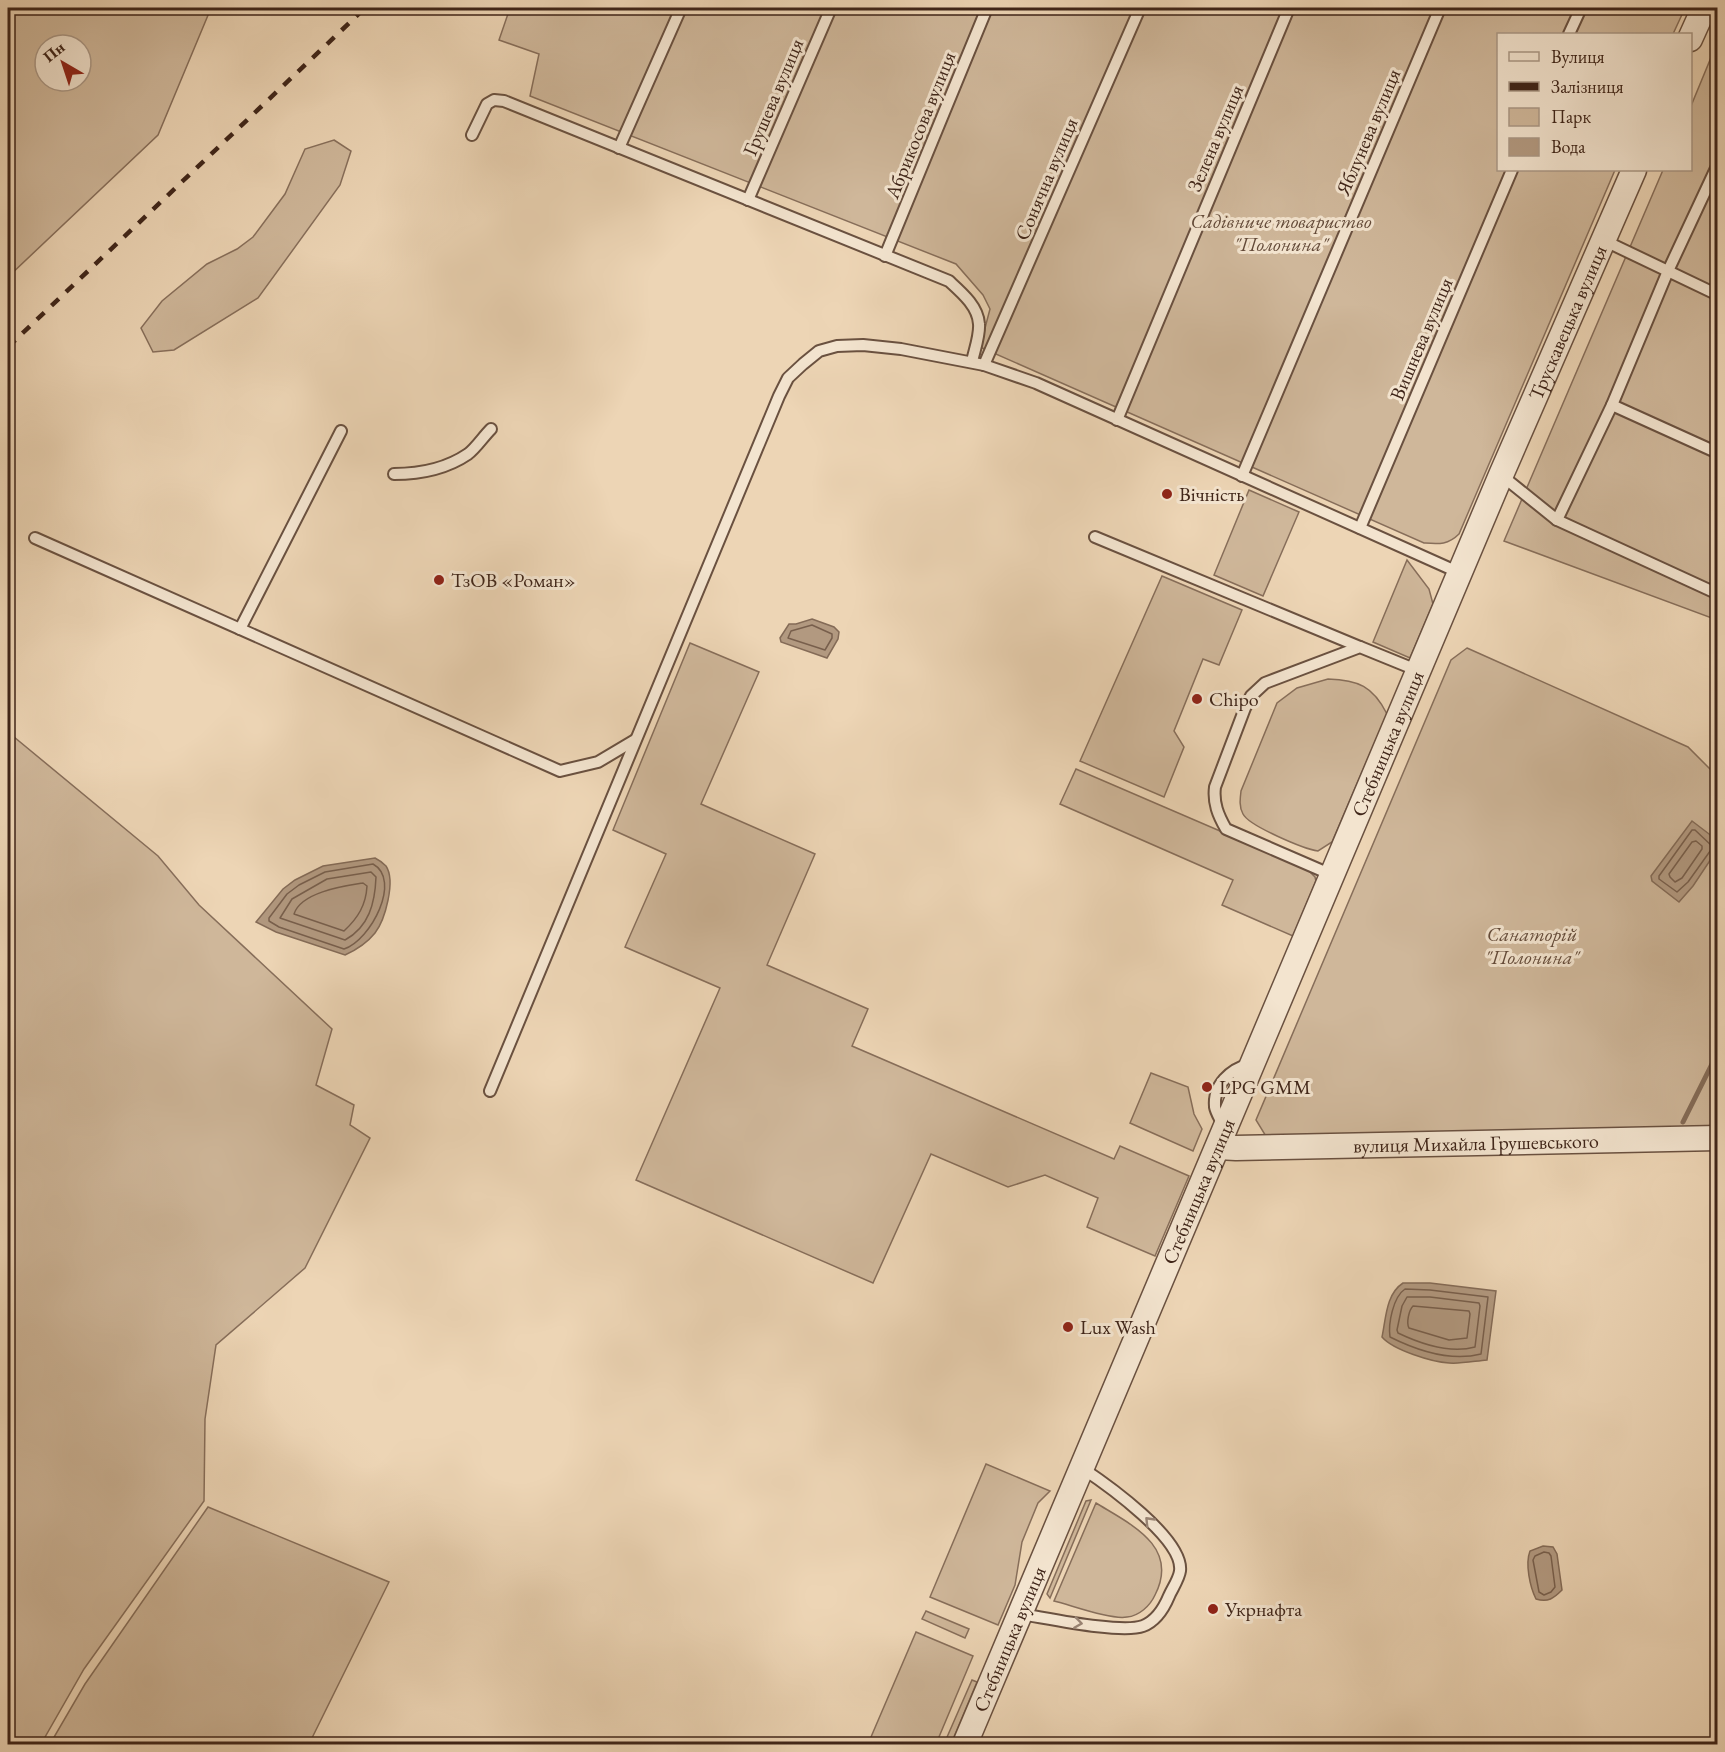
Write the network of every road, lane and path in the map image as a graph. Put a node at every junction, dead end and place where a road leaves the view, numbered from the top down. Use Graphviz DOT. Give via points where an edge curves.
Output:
graph roads {
  1 [pos="681,8"];
  2 [pos="831,8"];
  3 [pos="987,8"];
  4 [pos="1140,8"];
  5 [pos="1289,8"];
  6 [pos="1440,8"];
  7 [pos="1581,8"];
  8 [pos="1704,8"];
  9 [pos="1569,33"];
  10 [pos="1692,35"];
  11 [pos="472,135"];
  12 [pos="619,148"];
  13 [pos="1718,164"];
  14 [pos="1512,171"];
  15 [pos="1634,171"];
  16 [pos="748,200"];
  17 [pos="1603,240"];
  18 [pos="885,256"];
  19 [pos="1668,271"];
  20 [pos="1718,295"];
  21 [pos="972,362"];
  22 [pos="984,365"];
  23 [pos="1612,405"];
  24 [pos="1118,417"];
  25 [pos="491,429"];
  26 [pos="341,431"];
  27 [pos="1718,453"];
  28 [pos="1244,473"];
  29 [pos="394,474"];
  30 [pos="1501,475"];
  31 [pos="1557,520"];
  32 [pos="1361,525"];
  33 [pos="1095,537"];
  34 [pos="35,538"];
  35 [pos="1460,573"];
  36 [pos="1718,594"];
  37 [pos="240,629"];
  38 [pos="1360,646"];
  39 [pos="1419,671"];
  40 [pos="636,740"];
  41 [pos="1333,875"];
  42 [pos="490,1091"];
  43 [pos="1718,1138"];
  44 [pos="1226,1141"];
  45 [pos="1082,1468"];
  46 [pos="1020,1614"];
  47 [pos="965,1744"];
  1 -- 12 [label="lane"];
  2 -- 16 [label="lane, Грушева вулиця"];
  3 -- 18 [label="lane, Абрикосова вулиця"];
  4 -- 22 [label="lane, Сонячна вулиця"];
  5 -- 24 [label="lane, Зелена вулиця"];
  6 -- 28 [label="lane, Яблунева вулиця"];
  7 -- 9 [label="lane"];
  8 -- 10 [label="street"];
  11 -- 12 [label="lane" via="487,104 499,100"];
  12 -- 16 [label="lane"];
  13 -- 19 [label="lane"];
  14 -- 32 [label="lane, Вишнева вулиця"];
  15 -- 17 [label="street, Трускавецька вулиця"];
  16 -- 18 [label="lane"];
  17 -- 19 [label="lane"];
  17 -- 30 [label="street, Трускавецька вулиця"];
  18 -- 21 [label="lane" via="949,281 964,294 980,324"];
  19 -- 20 [label="lane"];
  19 -- 23 [label="lane"];
  21 -- 22 [label="lane"];
  21 -- 40 [label="lane" via="901,349 837,346 819,351 788,378"];
  22 -- 24 [label="lane"];
  23 -- 27 [label="lane"];
  23 -- 31 [label="lane"];
  24 -- 28 [label="lane"];
  25 -- 29 [label="lane" via="469,453 450,464 423,472"];
  26 -- 37 [label="lane"];
  28 -- 32 [label="lane"];
  30 -- 31 [label="lane"];
  30 -- 35 [label="street, Трускавецька вулиця"];
  31 -- 36 [label="lane"];
  32 -- 35 [label="lane"];
  33 -- 38 [label="lane"];
  34 -- 37 [label="lane"];
  35 -- 39 [label="street, Стебницька вулиця"];
  37 -- 40 [label="lane" via="560,771 598,762"];
  38 -- 39 [label="lane"];
  38 -- 41 [label="lane" via="1257,689 1245,708 1215,787 1219,817 1226,829"];
  39 -- 41 [label="street, Стебницька вулиця"];
  40 -- 42 [label="lane"];
  41 -- 44 [label="street, Стебницька вулиця" via="1253,1063"];
  43 -- 44 [label="street, вулиця Михайла Грушевського"];
  44 -- 45 [label="street, Стебницька вулиця"];
  45 -- 46 [label="street, Стебницька вулиця"];
  46 -- 45 [label="lane, one-way" via="1119,1629 1144,1626 1162,1612 1180,1571 1171,1544 1130,1502"];
  46 -- 47 [label="street, Стебницька вулиця"];
}
